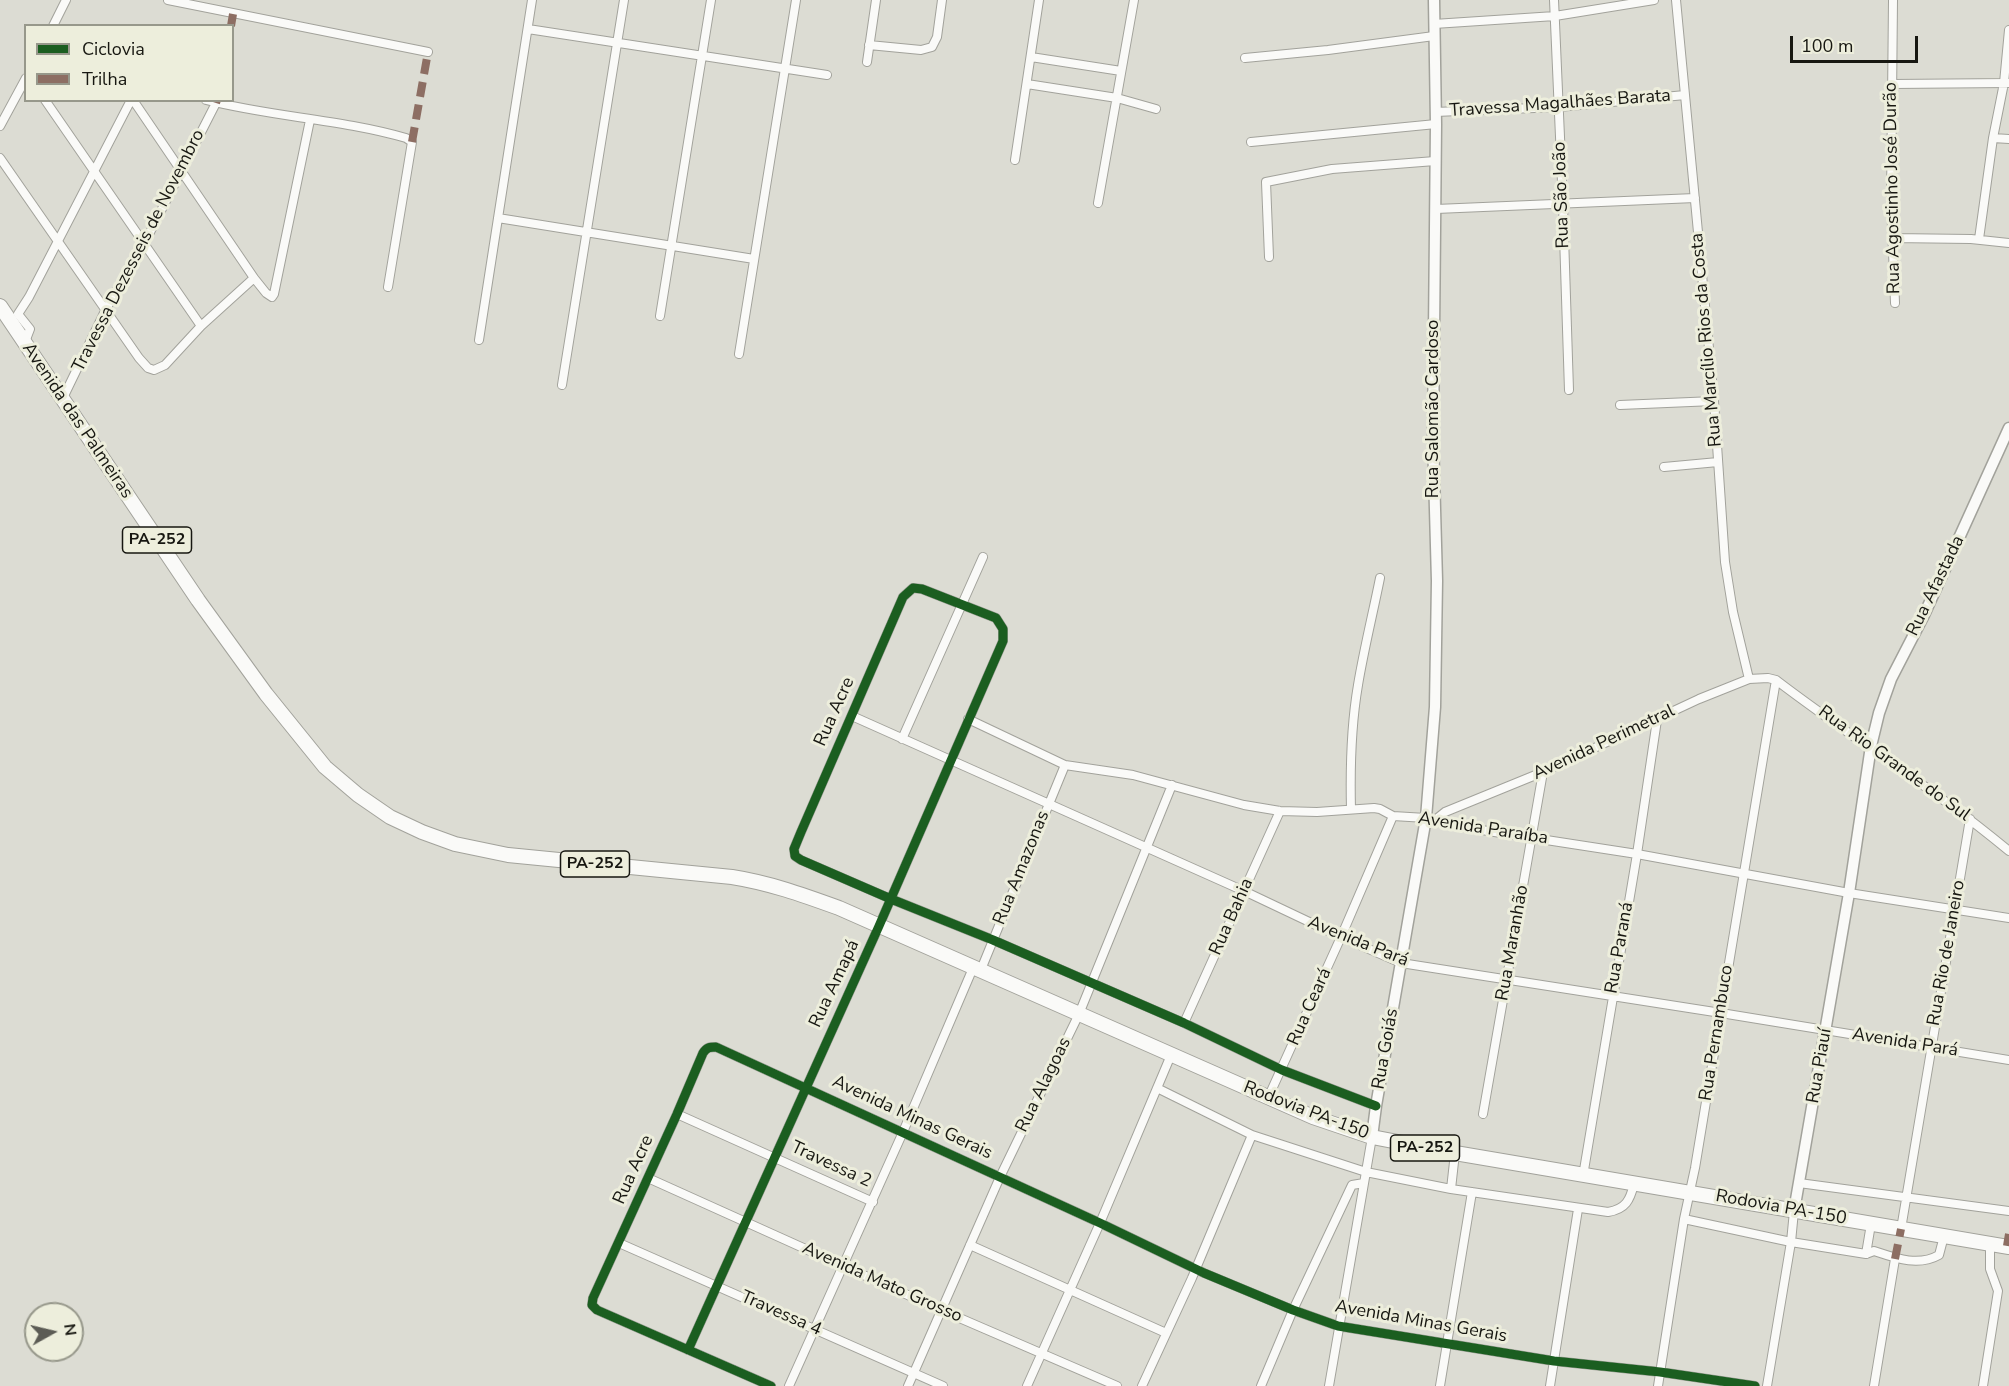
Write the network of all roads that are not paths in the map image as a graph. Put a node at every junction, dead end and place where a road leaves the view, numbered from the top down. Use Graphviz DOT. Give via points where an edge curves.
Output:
graph roads {
  1 [pos="66,0"];
  2 [pos="168,0"];
  3 [pos="532,0"];
  4 [pos="624,0"];
  5 [pos="711,0"];
  6 [pos="796,0"];
  7 [pos="876,0"];
  8 [pos="942,0"];
  9 [pos="1039,0"];
  10 [pos="1134,0"];
  11 [pos="1434,0"];
  12 [pos="1554,0"];
  13 [pos="1654,0"];
  14 [pos="1676,0"];
  15 [pos="1893,0"];
  16 [pos="1555,16"];
  17 [pos="54,24"];
  18 [pos="1434,24"];
  19 [pos="528,29"];
  20 [pos="2009,30"];
  21 [pos="1434,36"];
  22 [pos="617,43"];
  23 [pos="869,45"];
  24 [pos="428,52"];
  25 [pos="702,56"];
  26 [pos="1030,57"];
  27 [pos="1245,58"];
  28 [pos="867,62"];
  29 [pos="785,69"];
  30 [pos="1121,71"];
  31 [pos="827,75"];
  32 [pos="24,82"];
  33 [pos="2006,83"];
  34 [pos="1027,84"];
  35 [pos="1892,84"];
  36 [pos="1685,95"];
  37 [pos="1117,98"];
  38 [pos="46,102"];
  39 [pos="131,102"];
  40 [pos="133,102"];
  41 [pos="213,102"];
  42 [pos="216,103"];
  43 [pos="1558,107"];
  44 [pos="1156,109"];
  45 [pos="1435,112"];
  46 [pos="310,120"];
  47 [pos="1436,124"];
  48 [pos="0,126"];
  49 [pos="1993,138"];
  50 [pos="2009,139"];
  51 [pos="1251,142"];
  52 [pos="0,158"];
  53 [pos="1015,160"];
  54 [pos="1435,160"];
  55 [pos="94,171"];
  56 [pos="180,172"];
  57 [pos="1695,198"];
  58 [pos="1098,203"];
  59 [pos="1563,205"];
  60 [pos="1436,209"];
  61 [pos="498,218"];
  62 [pos="586,232"];
  63 [pos="1892,238"];
  64 [pos="1979,239"];
  65 [pos="58,241"];
  66 [pos="2009,243"];
  67 [pos="144,244"];
  68 [pos="671,246"];
  69 [pos="1269,256"];
  70 [pos="754,259"];
  71 [pos="254,278"];
  72 [pos="388,287"];
  73 [pos="1895,303"];
  74 [pos="0,306"];
  75 [pos="106,309"];
  76 [pos="660,316"];
  77 [pos="201,326"];
  78 [pos="479,339"];
  79 [pos="25,342"];
  80 [pos="740,354"];
  81 [pos="562,385"];
  82 [pos="1569,390"];
  83 [pos="63,400"];
  84 [pos="1714,401"];
  85 [pos="1620,405"];
  86 [pos="2009,428"];
  87 [pos="1718,462"];
  88 [pos="1664,467"];
  89 [pos="983,557"];
  90 [pos="1380,578"];
  91 [pos="961,603"];
  92 [pos="1749,679"];
  93 [pos="1776,680"];
  94 [pos="852,716"];
  95 [pos="968,719"];
  96 [pos="1657,720"];
  97 [pos="902,739"];
  98 [pos="1871,747"];
  99 [pos="950,761"];
  100 [pos="1065,765"];
  101 [pos="1543,772"];
  102 [pos="1172,785"];
  103 [pos="1048,805"];
  104 [pos="1351,809"];
  105 [pos="1280,811"];
  106 [pos="1393,816"];
  107 [pos="1431,819"];
  108 [pos="1970,819"];
  109 [pos="1531,837"];
  110 [pos="1146,848"];
  111 [pos="2009,851"];
  112 [pos="1637,854"];
  113 [pos="1743,873"];
  114 [pos="1244,891"];
  115 [pos="1849,893"];
  116 [pos="891,899"];
  117 [pos="1955,911"];
  118 [pos="2009,918"];
  119 [pos="879,926"];
  120 [pos="1341,938"];
  121 [pos="993,940"];
  122 [pos="1401,963"];
  123 [pos="977,970"];
  124 [pos="1507,979"];
  125 [pos="1090,984"];
  126 [pos="1612,995"];
  127 [pos="1721,1012"];
  128 [pos="1079,1014"];
  129 [pos="1184,1023"];
  130 [pos="1826,1030"];
  131 [pos="711,1047"];
  132 [pos="1931,1047"];
  133 [pos="1171,1055"];
  134 [pos="2009,1060"];
  135 [pos="1282,1070"];
  136 [pos="805,1088"];
  137 [pos="1157,1088"];
  138 [pos="1268,1098"];
  139 [pos="1376,1106"];
  140 [pos="677,1114"];
  141 [pos="1483,1114"];
  142 [pos="903,1132"];
  143 [pos="1252,1135"];
  144 [pos="1372,1137"];
  145 [pos="1455,1153"];
  146 [pos="774,1157"];
  147 [pos="1366,1172"];
  148 [pos="1582,1176"];
  149 [pos="1000,1177"];
  150 [pos="648,1178"];
  151 [pos="1364,1183"];
  152 [pos="1799,1183"];
  153 [pos="1634,1184"];
  154 [pos="1451,1189"];
  155 [pos="1472,1191"];
  156 [pos="1689,1192"];
  157 [pos="1906,1197"];
  158 [pos="873,1202"];
  159 [pos="1578,1209"];
  160 [pos="1794,1211"];
  161 [pos="2009,1211"];
  162 [pos="1684,1219"];
  163 [pos="746,1221"];
  164 [pos="1100,1223"];
  165 [pos="1871,1224"];
  166 [pos="1901,1229"];
  167 [pos="1944,1236"];
  168 [pos="1791,1242"];
  169 [pos="620,1243"];
  170 [pos="1990,1243"];
  171 [pos="970,1245"];
  172 [pos="2009,1247"];
  173 [pos="1866,1254"];
  174 [pos="1895,1259"];
  175 [pos="844,1266"];
  176 [pos="1194,1268"];
  177 [pos="717,1286"];
  178 [pos="1070,1291"];
  179 [pos="941,1310"];
  180 [pos="1293,1310"];
  181 [pos="1338,1326"];
  182 [pos="816,1330"];
  183 [pos="1166,1333"];
  184 [pos="1447,1345"];
  185 [pos="688,1350"];
  186 [pos="1042,1353"];
  187 [pos="1554,1361"];
  188 [pos="1660,1372"];
  189 [pos="914,1373"];
  190 [pos="771,1386"];
  191 [pos="789,1386"];
  192 [pos="908,1386"];
  193 [pos="943,1386"];
  194 [pos="1027,1386"];
  195 [pos="1117,1386"];
  196 [pos="1142,1386"];
  197 [pos="1261,1386"];
  198 [pos="1329,1386"];
  199 [pos="1440,1386"];
  200 [pos="1550,1386"];
  201 [pos="1658,1386"];
  202 [pos="1755,1386"];
  203 [pos="1767,1386"];
  204 [pos="1874,1386"];
  205 [pos="1983,1386"];
  1 -- 17 [label="street"];
  2 -- 24 [label="street"];
  3 -- 19 [label="street"];
  4 -- 22 [label="street"];
  5 -- 25 [label="street"];
  6 -- 29 [label="street"];
  7 -- 23 [label="street"];
  8 -- 23 [label="street" via="937,37 928,50"];
  9 -- 26 [label="street"];
  10 -- 30 [label="street"];
  11 -- 18 [label="street, Rua Salomão Cardoso"];
  12 -- 16 [label="street, Rua São João"];
  13 -- 16 [label="street"];
  14 -- 36 [label="street, Rua Marcílio Rios da Costa"];
  15 -- 35 [label="street, Rua Agostinho José Durão"];
  16 -- 18 [label="street"];
  16 -- 43 [label="street, Rua São João"];
  18 -- 21 [label="street, Rua Salomão Cardoso"];
  19 -- 22 [label="street"];
  19 -- 61 [label="street"];
  20 -- 33 [label="street"];
  21 -- 27 [label="street"];
  21 -- 45 [label="street, Rua Salomão Cardoso"];
  22 -- 25 [label="street"];
  22 -- 62 [label="street"];
  23 -- 28 [label="street"];
  25 -- 29 [label="street"];
  25 -- 68 [label="street"];
  26 -- 30 [label="street"];
  26 -- 34 [label="street"];
  29 -- 31 [label="street"];
  29 -- 70 [label="street"];
  30 -- 37 [label="street"];
  32 -- 48 [label="street"];
  33 -- 35 [label="street"];
  33 -- 49 [label="street"];
  34 -- 37 [label="street"];
  34 -- 53 [label="street"];
  35 -- 63 [label="street, Rua Agostinho José Durão"];
  36 -- 43 [label="street, Travessa Magalhães Barata"];
  36 -- 57 [label="street, Rua Marcílio Rios da Costa"];
  37 -- 44 [label="street"];
  37 -- 58 [label="street"];
  38 -- 55 [label="street"];
  39 -- 55 [label="street"];
  40 -- 56 [label="street"];
  41 -- 42 [label="street"];
  42 -- 46 [label="street"];
  42 -- 56 [label="street, Travessa Dezesseis de Novembro"];
  43 -- 45 [label="street, Travessa Magalhães Barata"];
  43 -- 59 [label="street, Rua São João"];
  45 -- 47 [label="street, Rua Salomão Cardoso"];
  46 -- 71 [label="street" via="272,297"];
  46 -- 72 [label="street" via="359,126 412,142"];
  47 -- 51 [label="street"];
  47 -- 54 [label="street, Rua Salomão Cardoso"];
  49 -- 50 [label="street"];
  49 -- 64 [label="street"];
  52 -- 65 [label="street"];
  54 -- 60 [label="street, Rua Salomão Cardoso"];
  54 -- 69 [label="street" via="1332,169 1266,182"];
  55 -- 65 [label="street"];
  55 -- 67 [label="street"];
  56 -- 67 [label="street, Travessa Dezesseis de Novembro"];
  56 -- 71 [label="street"];
  57 -- 59 [label="street"];
  57 -- 84 [label="street, Rua Marcílio Rios da Costa"];
  59 -- 60 [label="street"];
  59 -- 82 [label="street, Rua São João"];
  60 -- 107 [label="street, Rua Salomão Cardoso" via="1433,438 1437,660"];
  61 -- 62 [label="street"];
  61 -- 78 [label="street"];
  62 -- 68 [label="street"];
  62 -- 81 [label="street"];
  63 -- 64 [label="street"];
  63 -- 73 [label="street, Rua Agostinho José Durão"];
  64 -- 66 [label="street"];
  65 -- 75 [label="street"];
  65 -- 79 [label="street" via="18,314 30,329"];
  67 -- 75 [label="street, Travessa Dezesseis de Novembro"];
  67 -- 77 [label="street"];
  68 -- 70 [label="street"];
  68 -- 76 [label="street"];
  70 -- 80 [label="street"];
  71 -- 77 [label="street"];
  74 -- 79 [label="highway, Avenida das Palmeiras / PA-252"];
  75 -- 77 [label="street" via="139,358 154,370 165,365"];
  75 -- 83 [label="street, Travessa Dezesseis de Novembro"];
  79 -- 83 [label="highway, Avenida das Palmeiras / PA-252"];
  83 -- 119 [label="highway, Avenida das Palmeiras / PA-252" via="266,694 325,767 390,817 455,844 508,855 762,882"];
  84 -- 85 [label="street"];
  84 -- 87 [label="street, Rua Marcílio Rios da Costa"];
  86 -- 98 [label="street, Rua Afastada" via="1891,679"];
  87 -- 88 [label="street"];
  87 -- 92 [label="street, Rua Marcílio Rios da Costa" via="1725,562"];
  89 -- 91 [label="street"];
  90 -- 104 [label="street" via="1354,713"];
  91 -- 94 [label="street, Rua Acre" via="916,588 909,590"];
  91 -- 95 [label="street, Rua Amapá" via="996,618 1003,629 1003,641"];
  91 -- 97 [label="street"];
  92 -- 93 [label="street, Avenida Perimetral"];
  92 -- 96 [label="street, Avenida Perimetral"];
  93 -- 98 [label="street, Rua Rio Grande do Sul"];
  93 -- 113 [label="street, Rua Pernambuco"];
  94 -- 97 [label="street, Avenida Pará"];
  94 -- 116 [label="street, Rua Acre" via="794,849 795,856"];
  95 -- 99 [label="street, Rua Amapá"];
  95 -- 100 [label="street, Avenida Paraíba"];
  96 -- 101 [label="street, Avenida Perimetral"];
  96 -- 112 [label="street, Rua Paraná"];
  97 -- 99 [label="street, Avenida Pará"];
  98 -- 108 [label="street, Rua Rio Grande do Sul"];
  98 -- 115 [label="street, Rua Piauí"];
  99 -- 103 [label="street, Avenida Pará"];
  99 -- 116 [label="street, Rua Amapá"];
  100 -- 102 [label="street, Avenida Paraíba"];
  100 -- 103 [label="street, Rua Amazonas"];
  101 -- 107 [label="street, Avenida Perimetral"];
  101 -- 109 [label="street, Rua Maranhão"];
  102 -- 105 [label="street, Avenida Paraíba" via="1244,806"];
  102 -- 110 [label="street"];
  103 -- 110 [label="street, Avenida Pará"];
  103 -- 121 [label="street, Rua Amazonas"];
  104 -- 105 [label="street, Avenida Paraíba"];
  104 -- 106 [label="street, Avenida Paraíba" via="1380,809"];
  105 -- 114 [label="street, Rua Bahia"];
  106 -- 107 [label="street, Avenida Paraíba"];
  106 -- 120 [label="street, Rua Ceará"];
  107 -- 109 [label="street, Avenida Paraíba"];
  107 -- 122 [label="street, Rua Goiás"];
  108 -- 111 [label="street, Rua Rio Grande do Sul"];
  108 -- 117 [label="street, Rua Rio de Janeiro"];
  109 -- 112 [label="street, Avenida Paraíba"];
  109 -- 124 [label="street, Rua Maranhão"];
  110 -- 114 [label="street, Avenida Pará"];
  110 -- 125 [label="street"];
  112 -- 113 [label="street, Avenida Paraíba"];
  112 -- 126 [label="street, Rua Paraná"];
  113 -- 115 [label="street, Avenida Paraíba"];
  113 -- 127 [label="street, Rua Pernambuco"];
  114 -- 120 [label="street, Avenida Pará"];
  114 -- 129 [label="street, Rua Bahia"];
  115 -- 117 [label="street, Avenida Paraíba"];
  115 -- 130 [label="street, Rua Piauí"];
  116 -- 119 [label="street, Rua Amapá"];
  116 -- 121 [label="street"];
  117 -- 118 [label="street, Avenida Paraíba"];
  117 -- 132 [label="street, Rua Rio de Janeiro"];
  119 -- 123 [label="highway, Rodovia PA-150 / PA-252"];
  119 -- 136 [label="street, Rua Amapá"];
  120 -- 122 [label="street, Avenida Pará"];
  120 -- 135 [label="street, Rua Ceará"];
  121 -- 123 [label="street, Rua Amazonas"];
  121 -- 125 [label="street"];
  122 -- 124 [label="street, Avenida Pará"];
  122 -- 139 [label="street, Rua Goiás"];
  123 -- 128 [label="highway, Rodovia PA-150 / PA-252"];
  123 -- 142 [label="street, Rua Amazonas"];
  124 -- 126 [label="street, Avenida Pará"];
  124 -- 141 [label="street, Rua Maranhão"];
  125 -- 128 [label="street, Rua Alagoas"];
  125 -- 129 [label="street"];
  126 -- 127 [label="street, Avenida Pará"];
  126 -- 148 [label="street, Rua Paraná"];
  127 -- 130 [label="street, Avenida Pará"];
  127 -- 156 [label="street, Rua Pernambuco"];
  128 -- 133 [label="highway, Rodovia PA-150 / PA-252"];
  128 -- 149 [label="street, Rua Alagoas"];
  129 -- 135 [label="street"];
  130 -- 132 [label="street, Avenida Pará"];
  130 -- 152 [label="street, Rua Piauí"];
  131 -- 136 [label="street, Avenida Minas Gerais"];
  131 -- 140 [label="street, Rua Acre" via="703,1053"];
  132 -- 134 [label="street, Avenida Pará"];
  132 -- 157 [label="street, Rua Rio de Janeiro"];
  133 -- 137 [label="street"];
  133 -- 138 [label="highway, Rodovia PA-150 / PA-252"];
  135 -- 138 [label="street, Rua Ceará"];
  135 -- 139 [label="street"];
  136 -- 142 [label="street, Avenida Minas Gerais"];
  136 -- 146 [label="street, Rua Amapá"];
  137 -- 143 [label="street"];
  137 -- 164 [label="street"];
  138 -- 144 [label="highway, Rodovia PA-150 / PA-252"];
  139 -- 144 [label="street, Rua Goiás"];
  140 -- 146 [label="street, Travessa 2"];
  140 -- 150 [label="street, Rua Acre"];
  142 -- 149 [label="street, Avenida Minas Gerais"];
  142 -- 158 [label="street"];
  143 -- 147 [label="street"];
  143 -- 176 [label="street"];
  144 -- 145 [label="highway, Rodovia PA-150 / PA-252"];
  144 -- 147 [label="street, Rua Goiás"];
  145 -- 148 [label="highway, Rodovia PA-150 / PA-252"];
  145 -- 154 [label="street"];
  146 -- 158 [label="street, Travessa 2"];
  146 -- 163 [label="street, Rua Amapá"];
  147 -- 151 [label="street, Rua Goiás"];
  147 -- 154 [label="street"];
  148 -- 153 [label="highway, Rodovia PA-150 / PA-252"];
  149 -- 164 [label="street"];
  149 -- 171 [label="street, Rua Alagoas"];
  150 -- 163 [label="street, Avenida Mato Grosso"];
  150 -- 169 [label="street, Rua Acre"];
  151 -- 180 [label="street" via="1352,1185"];
  151 -- 181 [label="street, Rua Goiás"];
  152 -- 157 [label="street"];
  152 -- 160 [label="street, Rua Piauí"];
  153 -- 156 [label="highway, Rodovia PA-150 / PA-252"];
  153 -- 159 [label="street" via="1629,1201 1621,1209"];
  154 -- 155 [label="street"];
  155 -- 159 [label="street"];
  155 -- 184 [label="street"];
  156 -- 160 [label="highway, Rodovia PA-150 / PA-252"];
  156 -- 162 [label="street, Rua Pernambuco"];
  157 -- 161 [label="street"];
  157 -- 166 [label="street, Rua Rio de Janeiro"];
  158 -- 175 [label="street"];
  159 -- 187 [label="street"];
  160 -- 165 [label="highway, Rodovia PA-150 / PA-252"];
  160 -- 168 [label="street, Rua Piauí"];
  162 -- 168 [label="street"];
  162 -- 188 [label="street, Rua Pernambuco"];
  163 -- 175 [label="street, Avenida Mato Grosso"];
  163 -- 177 [label="street, Rua Amapá"];
  164 -- 176 [label="street, Avenida Minas Gerais"];
  164 -- 178 [label="street"];
  165 -- 166 [label="highway, Rodovia PA-150 / PA-252"];
  165 -- 173 [label="street"];
  166 -- 167 [label="highway, Rodovia PA-150 / PA-252"];
  167 -- 170 [label="highway, Rodovia PA-150 / PA-252"];
  167 -- 174 [label="street" via="1939,1254 1930,1259"];
  168 -- 173 [label="street"];
  168 -- 203 [label="street, Rua Piauí"];
  169 -- 177 [label="street, Travessa 4"];
  169 -- 185 [label="street, Rua Acre" via="592,1305"];
  170 -- 172 [label="highway, Rodovia PA-150 / PA-252"];
  170 -- 205 [label="street" via="1990,1269 1998,1291"];
  171 -- 178 [label="street"];
  171 -- 179 [label="street, Rua Alagoas"];
  173 -- 174 [label="street" via="1874,1251"];
  174 -- 204 [label="street"];
  175 -- 179 [label="street, Avenida Mato Grosso"];
  175 -- 182 [label="street"];
  176 -- 180 [label="street, Avenida Minas Gerais"];
  176 -- 183 [label="street"];
  177 -- 182 [label="street, Travessa 4"];
  177 -- 185 [label="street, Rua Amapá"];
  178 -- 183 [label="street"];
  178 -- 186 [label="street"];
  179 -- 186 [label="street, Avenida Mato Grosso"];
  179 -- 189 [label="street, Rua Alagoas"];
  180 -- 181 [label="street, Avenida Minas Gerais"];
  180 -- 197 [label="street"];
  181 -- 184 [label="street, Avenida Minas Gerais"];
  181 -- 198 [label="street, Rua Goiás"];
  182 -- 189 [label="street, Travessa 4"];
  182 -- 191 [label="street"];
  183 -- 196 [label="street"];
  184 -- 187 [label="street, Avenida Minas Gerais"];
  184 -- 199 [label="street"];
  185 -- 190 [label="street"];
  186 -- 194 [label="street"];
  186 -- 195 [label="street, Avenida Mato Grosso"];
  187 -- 188 [label="street, Avenida Minas Gerais"];
  187 -- 200 [label="street"];
  188 -- 201 [label="street, Rua Pernambuco"];
  188 -- 202 [label="street, Avenida Minas Gerais"];
  189 -- 192 [label="street, Rua Alagoas"];
  189 -- 193 [label="street, Travessa 4"];
}
